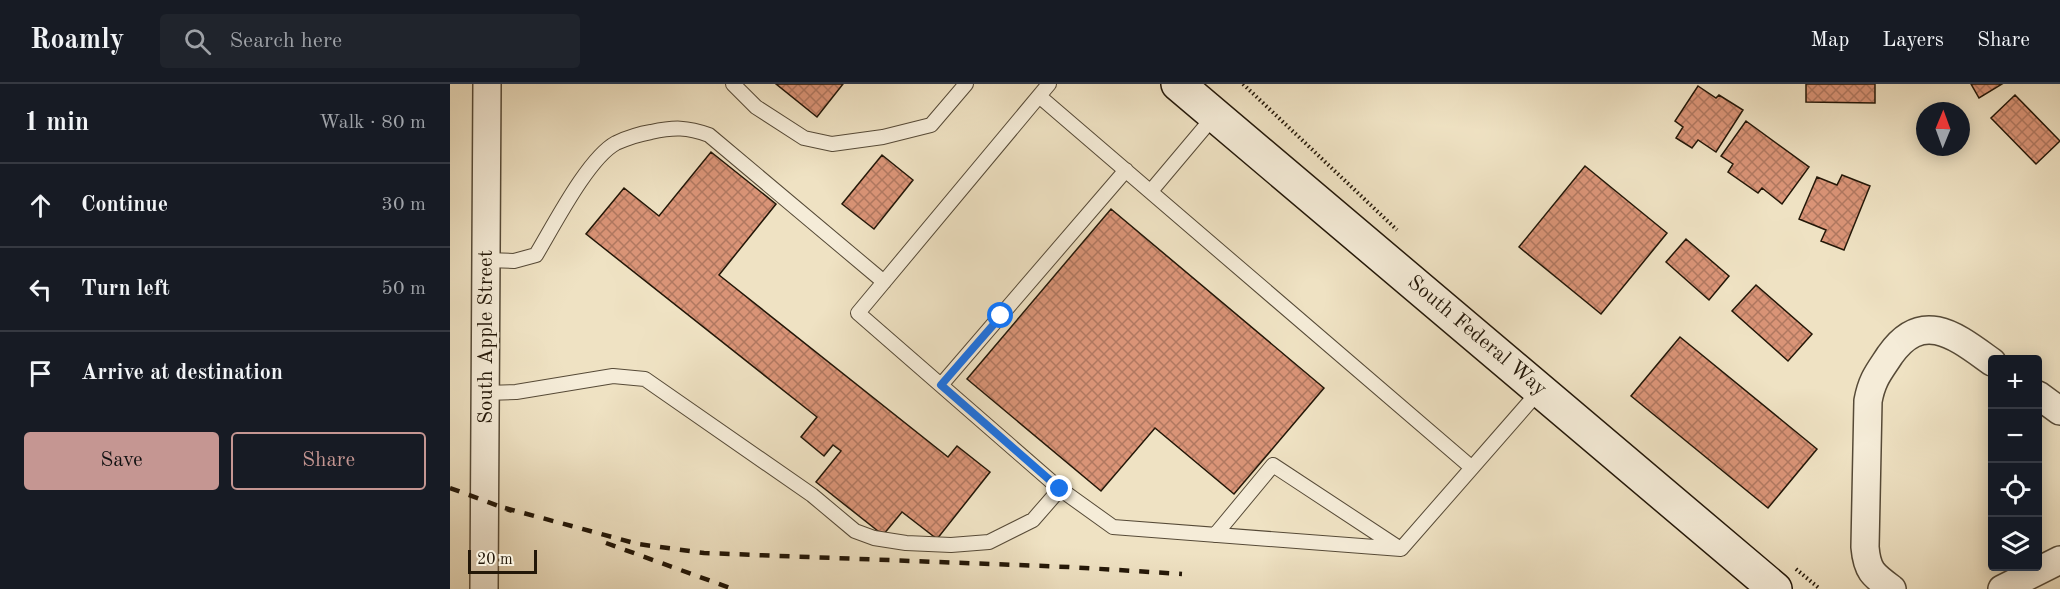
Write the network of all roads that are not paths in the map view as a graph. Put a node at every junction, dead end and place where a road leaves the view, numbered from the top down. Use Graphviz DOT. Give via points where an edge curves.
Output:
graph roads {
  1 [pos="487,84"];
  2 [pos="733,84"];
  3 [pos="966,84"];
  4 [pos="1049,84"];
  5 [pos="1178,84"];
  6 [pos="1039,96"];
  7 [pos="1215,115"];
  8 [pos="1126,170"];
  9 [pos="1151,191"];
  10 [pos="486,260"];
  11 [pos="884,282"];
  12 [pos="1988,359"];
  13 [pos="941,385"];
  14 [pos="1541,389"];
  15 [pos="486,393"];
  16 [pos="2042,398"];
  17 [pos="2060,411"];
  18 [pos="1471,467"];
  19 [pos="1060,489"];
  20 [pos="1215,535"];
  21 [pos="1401,549"];
  22 [pos="2060,560"];
  23 [pos="481,589"];
  24 [pos="1775,589"];
  25 [pos="1892,589"];
  26 [pos="2002,589"];
  1 -- 10 [label="street, South Apple Street"];
  2 -- 3 [label="lane" via="756,107 804,138 832,144 931,125"];
  4 -- 6 [label="lane"];
  5 -- 7 [label="main road, South Federal Way"];
  6 -- 8 [label="lane"];
  6 -- 11 [label="lane"];
  7 -- 9 [label="lane"];
  7 -- 14 [label="main road, South Federal Way"];
  8 -- 9 [label="lane"];
  8 -- 13 [label="lane"];
  9 -- 18 [label="lane"];
  10 -- 11 [label="lane" via="514,261 536,255 578,186 614,144 655,131 689,128 709,135"];
  10 -- 15 [label="street, South Apple Street"];
  11 -- 13 [label="lane" via="858,313"];
  12 -- 25 [label="street" via="1956,336 1935,330 1917,331 1899,342 1871,383 1866,566"];
  13 -- 19 [label="lane"];
  14 -- 18 [label="lane"];
  14 -- 24 [label="main road, South Federal Way"];
  15 -- 19 [label="lane" via="613,376 645,379 812,495 855,531 874,538 951,545 990,542 1033,520"];
  15 -- 23 [label="street, South Apple Street"];
  16 -- 17 [label="street"];
  18 -- 21 [label="lane"];
  19 -- 20 [label="lane" via="1113,527"];
  20 -- 21 [label="lane"];
  20 -- 21 [label="lane" via="1273,465"];
  22 -- 26 [label="street"];
}
